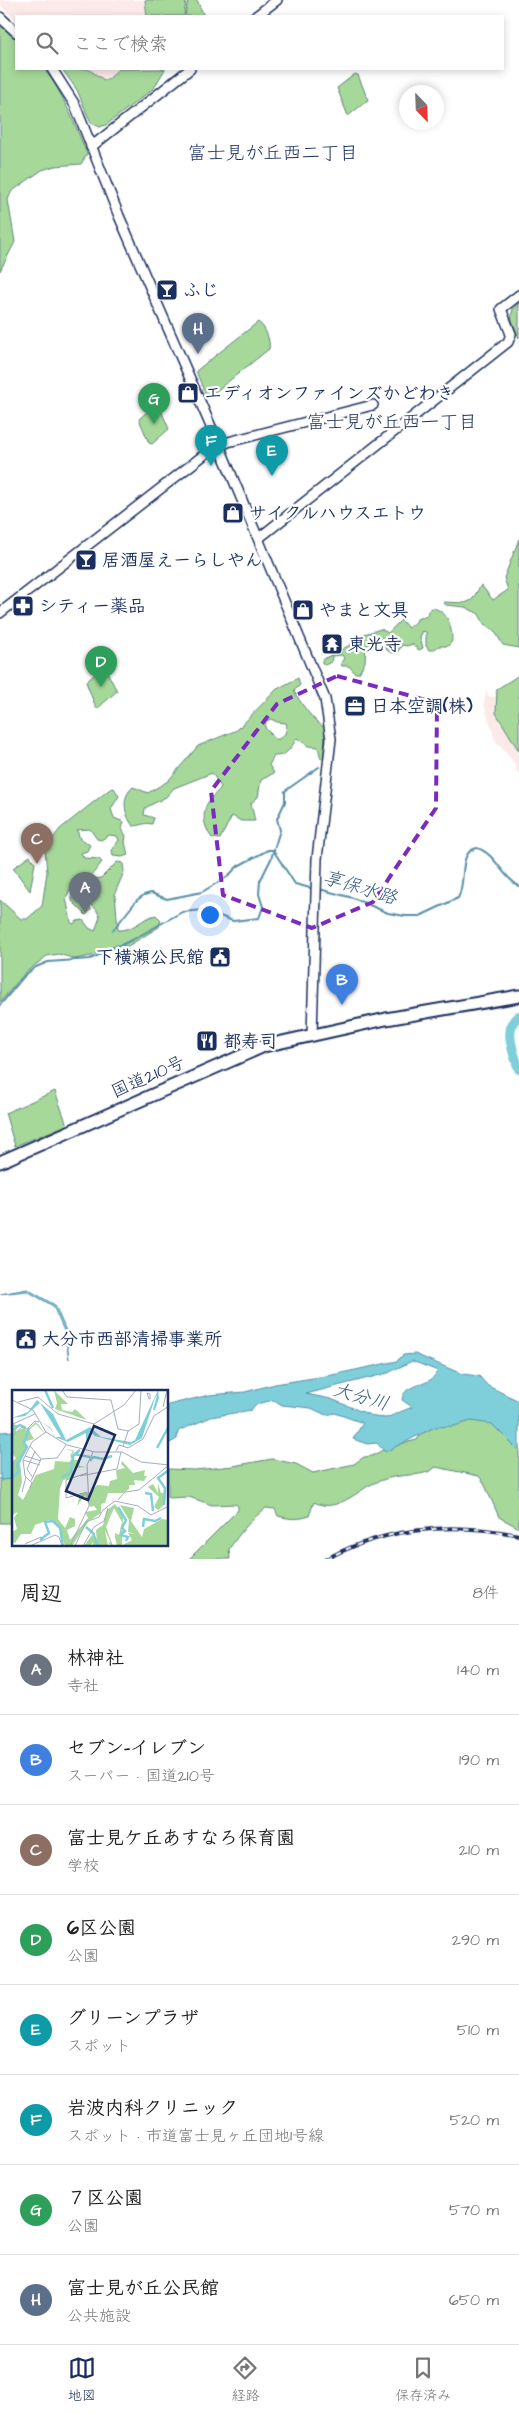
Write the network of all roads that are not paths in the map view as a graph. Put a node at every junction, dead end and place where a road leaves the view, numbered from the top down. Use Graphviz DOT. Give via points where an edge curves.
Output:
graph roads {
  1 [pos="277,0"];
  2 [pos="257,15"];
  3 [pos="0,17"];
  4 [pos="15,31"];
  5 [pos="53,70"];
  6 [pos="189,70"];
  7 [pos="91,147"];
  8 [pos="519,295"];
  9 [pos="373,405"];
  10 [pos="219,445"];
  11 [pos="259,538"];
  12 [pos="0,613"];
  13 [pos="519,996"];
  14 [pos="312,1035"];
  15 [pos="0,1162"];
  1 -- 2 [label="street"];
  3 -- 4 [label="street"];
  5 -- 7 [label="street" via="72,98"];
  6 -- 7 [label="street"];
  7 -- 10 [label="street"];
  8 -- 11 [label="street" via="501,309 511,334 508,342"];
  9 -- 10 [label="street"];
  10 -- 11 [label="street"];
  10 -- 12 [label="street"];
  11 -- 14 [label="street" via="321,688 330,728 330,760 317,859"];
  13 -- 14 [label="highway, 国道210号"];
  14 -- 15 [label="highway, 国道210号" via="250,1051"];
}
